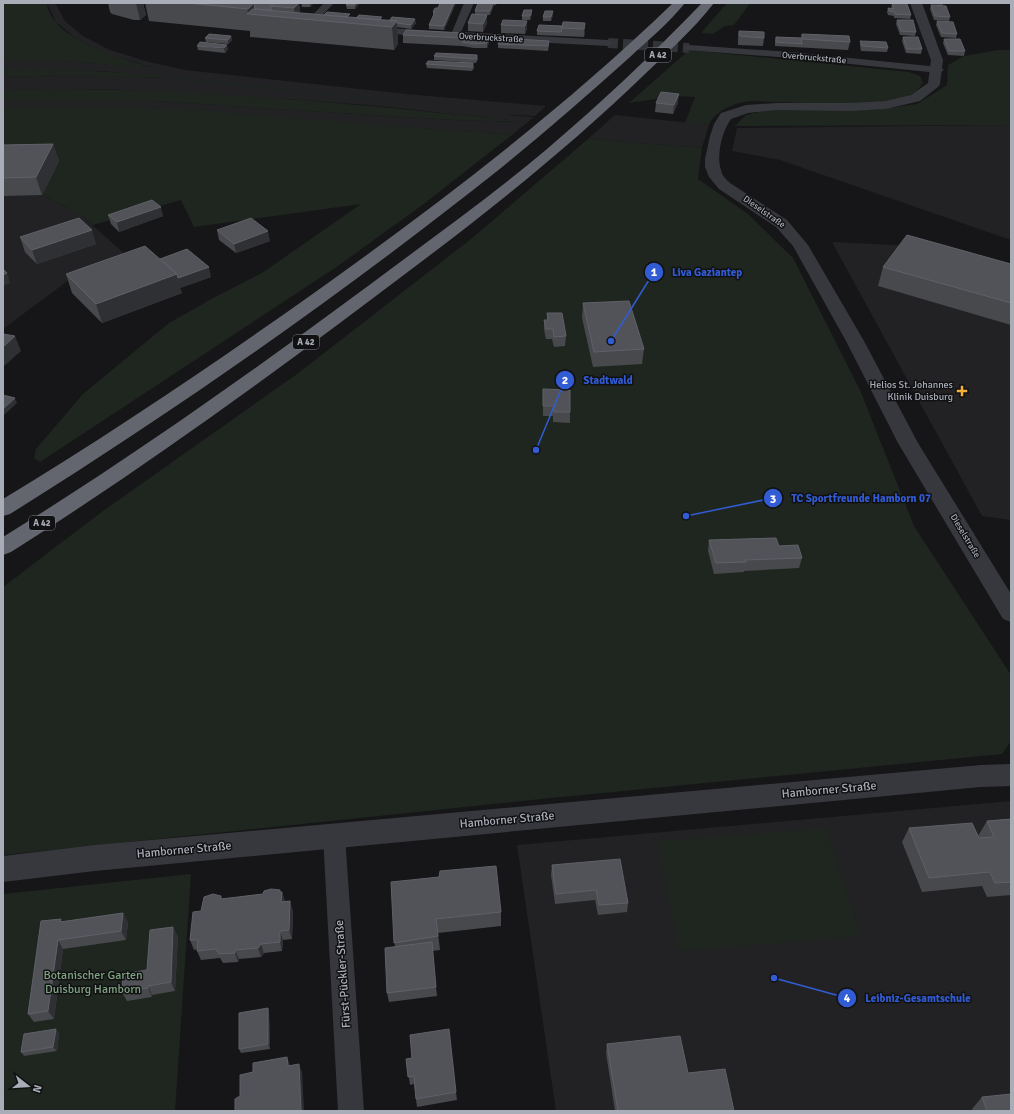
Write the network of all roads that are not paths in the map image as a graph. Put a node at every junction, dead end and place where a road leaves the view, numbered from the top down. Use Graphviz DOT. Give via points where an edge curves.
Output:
graph roads {
  1 [pos="330,3"];
  2 [pos="468,3"];
  3 [pos="679,3"];
  4 [pos="708,3"];
  5 [pos="916,3"];
  6 [pos="324,26"];
  7 [pos="362,30"];
  8 [pos="455,36"];
  9 [pos="608,43"];
  10 [pos="689,48"];
  11 [pos="939,70"];
  12 [pos="3,509"];
  13 [pos="3,547"];
  14 [pos="1011,613"];
  15 [pos="1011,775"];
  16 [pos="334,836"];
  17 [pos="3,869"];
  18 [pos="352,1111"];
  1 -- 6 [label="street" via="305,25"];
  2 -- 8 [label="street"];
  3 -- 12 [label="highway, A 42" via="642,41 574,102 421,223 232,360"];
  4 -- 13 [label="highway, A 42" via="670,44 605,105 524,174 450,232 274,366 80,499"];
  5 -- 11 [label="street"];
  7 -- 8 [label="street, Overbruckstraße"];
  8 -- 9 [label="street, Overbruckstraße"];
  10 -- 11 [label="street, Overbruckstraße" via="792,55"];
  11 -- 14 [label="street, Dieselstraße" via="933,86 924,94 894,104 846,108 745,108 727,116 721,125 712,170 719,181 788,230 804,251 894,418"];
  15 -- 16 [label="street, Hamborner Straße" via="922,781"];
  16 -- 17 [label="street, Hamborner Straße"];
  16 -- 18 [label="street, Fürst-Pückler-Straße"];
}
